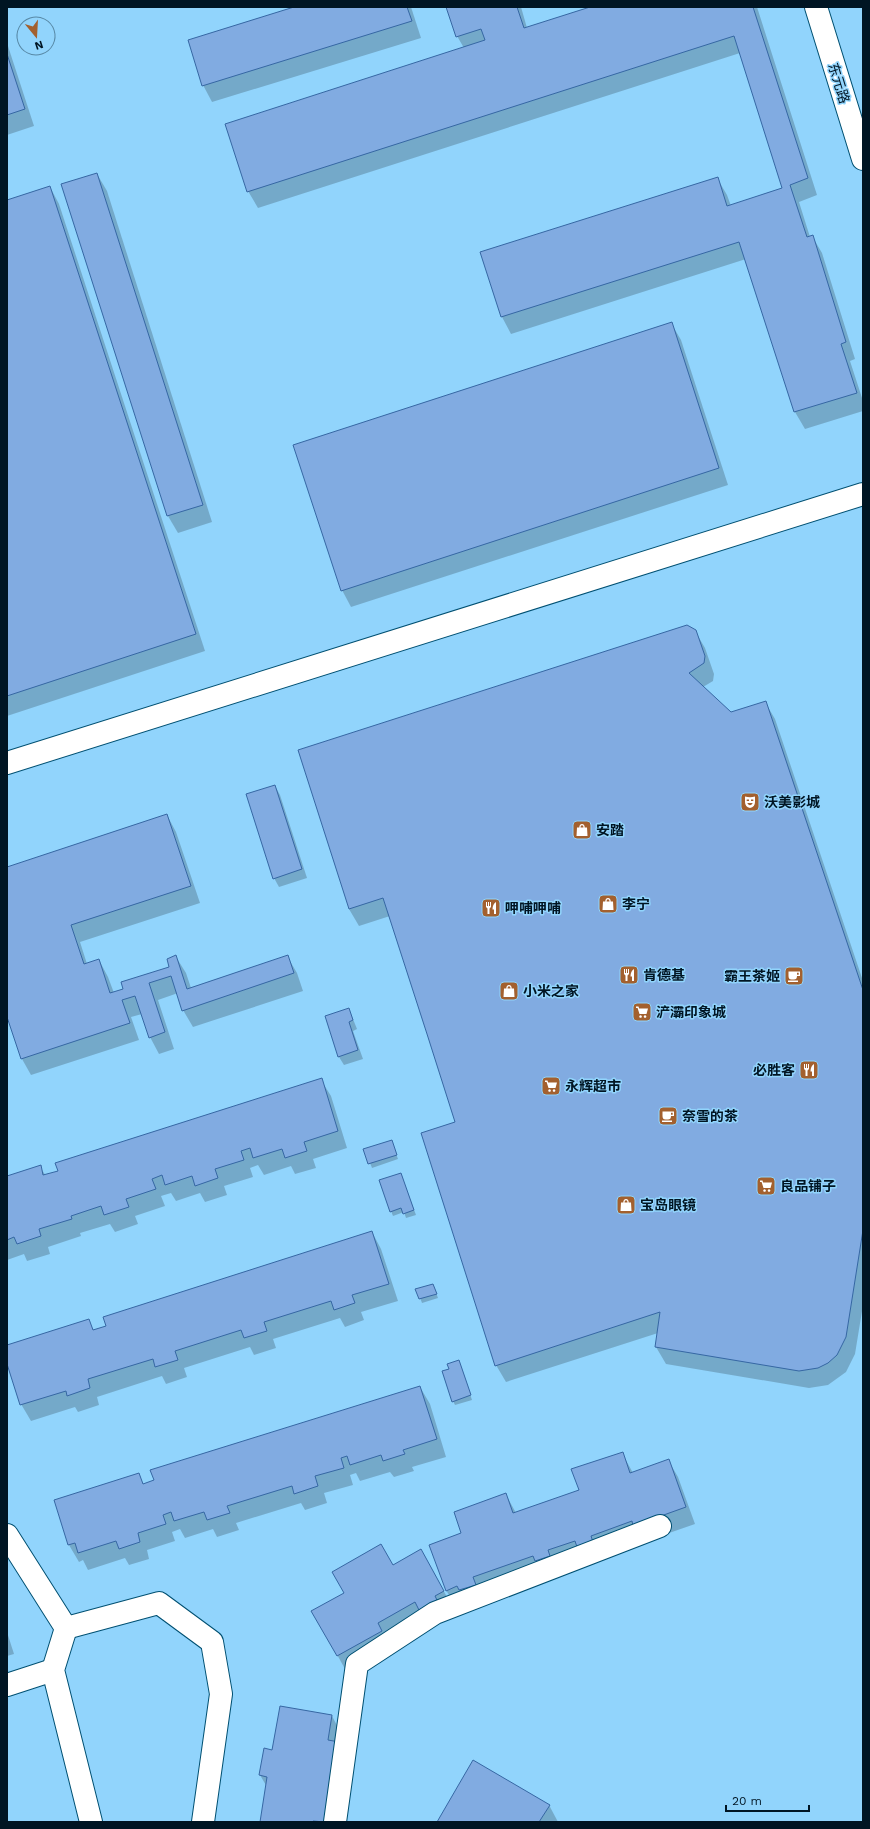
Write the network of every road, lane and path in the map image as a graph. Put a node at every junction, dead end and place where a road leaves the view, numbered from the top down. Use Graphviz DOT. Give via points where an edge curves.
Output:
graph roads {
  1 [pos="816,7"];
  2 [pos="863,159"];
  3 [pos="863,494"];
  4 [pos="7,763"];
  5 [pos="660,1526"];
  6 [pos="7,1535"];
  7 [pos="66,1628"];
  8 [pos="53,1670"];
  9 [pos="7,1685"];
  10 [pos="91,1822"];
  11 [pos="203,1822"];
  12 [pos="335,1822"];
  1 -- 2 [label="street, 东元路"];
  3 -- 4 [label="street"];
  5 -- 12 [label="street" via="435,1613 357,1664"];
  6 -- 7 [label="street"];
  7 -- 8 [label="street"];
  7 -- 11 [label="street" via="159,1603 212,1642 221,1694"];
  8 -- 9 [label="street"];
  8 -- 10 [label="street"];
}
